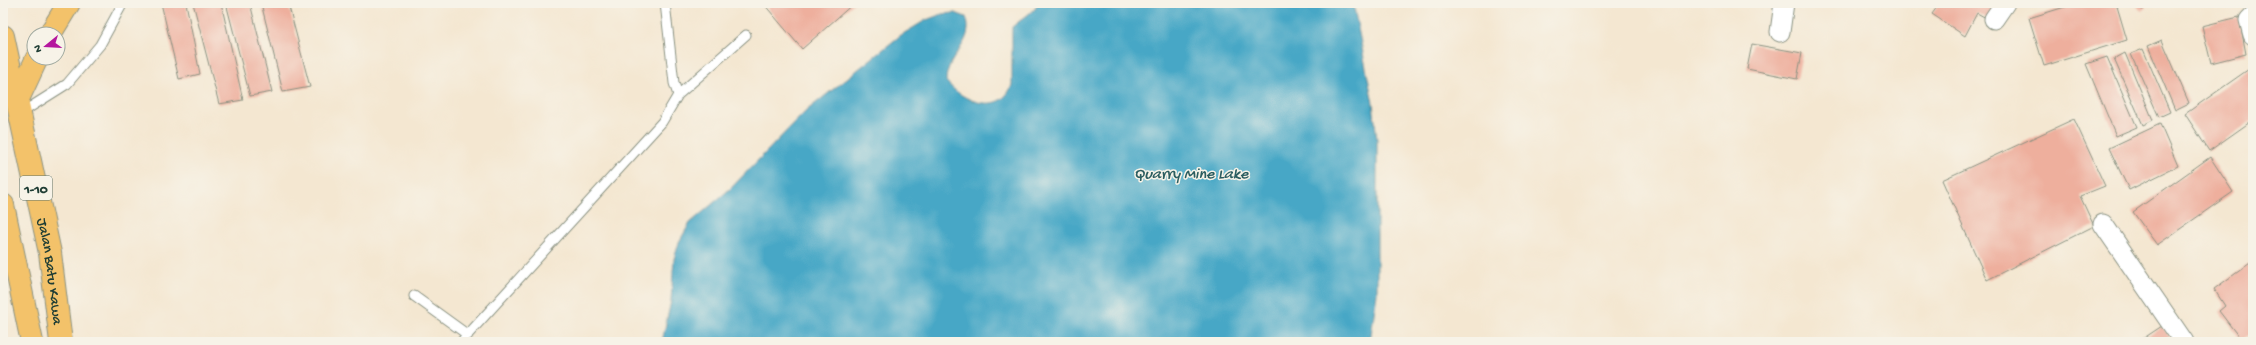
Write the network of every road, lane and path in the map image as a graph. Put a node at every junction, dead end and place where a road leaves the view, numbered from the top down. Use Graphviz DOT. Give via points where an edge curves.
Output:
graph roads {
  1 [pos="69,3"];
  2 [pos="123,3"];
  3 [pos="665,3"];
  4 [pos="1784,3"];
  5 [pos="2005,3"];
  6 [pos="2253,16"];
  7 [pos="1994,19"];
  8 [pos="55,26"];
  9 [pos="1780,32"];
  10 [pos="746,35"];
  11 [pos="3,36"];
  12 [pos="2253,36"];
  13 [pos="34,66"];
  14 [pos="678,95"];
  15 [pos="20,106"];
  16 [pos="3,205"];
  17 [pos="2103,224"];
  18 [pos="414,296"];
  19 [pos="468,335"];
  20 [pos="32,342"];
  21 [pos="61,342"];
  22 [pos="461,342"];
  23 [pos="2184,342"];
  1 -- 8 [label="highway"];
  2 -- 15 [label="lane" via="100,45 66,84"];
  3 -- 14 [label="lane" via="674,83"];
  4 -- 9 [label="street"];
  5 -- 7 [label="street"];
  6 -- 12 [label="street" via="2249,20"];
  10 -- 14 [label="lane"];
  11 -- 15 [label="highway, Jalan Batu Kawa / 1-10"];
  13 -- 15 [label="highway"];
  14 -- 19 [label="lane" via="662,122"];
  15 -- 21 [label="highway, Jalan Batu Kawa / 1-10" via="50,253"];
  16 -- 20 [label="highway, Jalan Batu Kawa / 1-10"];
  17 -- 23 [label="street"];
  18 -- 19 [label="lane"];
  19 -- 22 [label="lane"];
}
